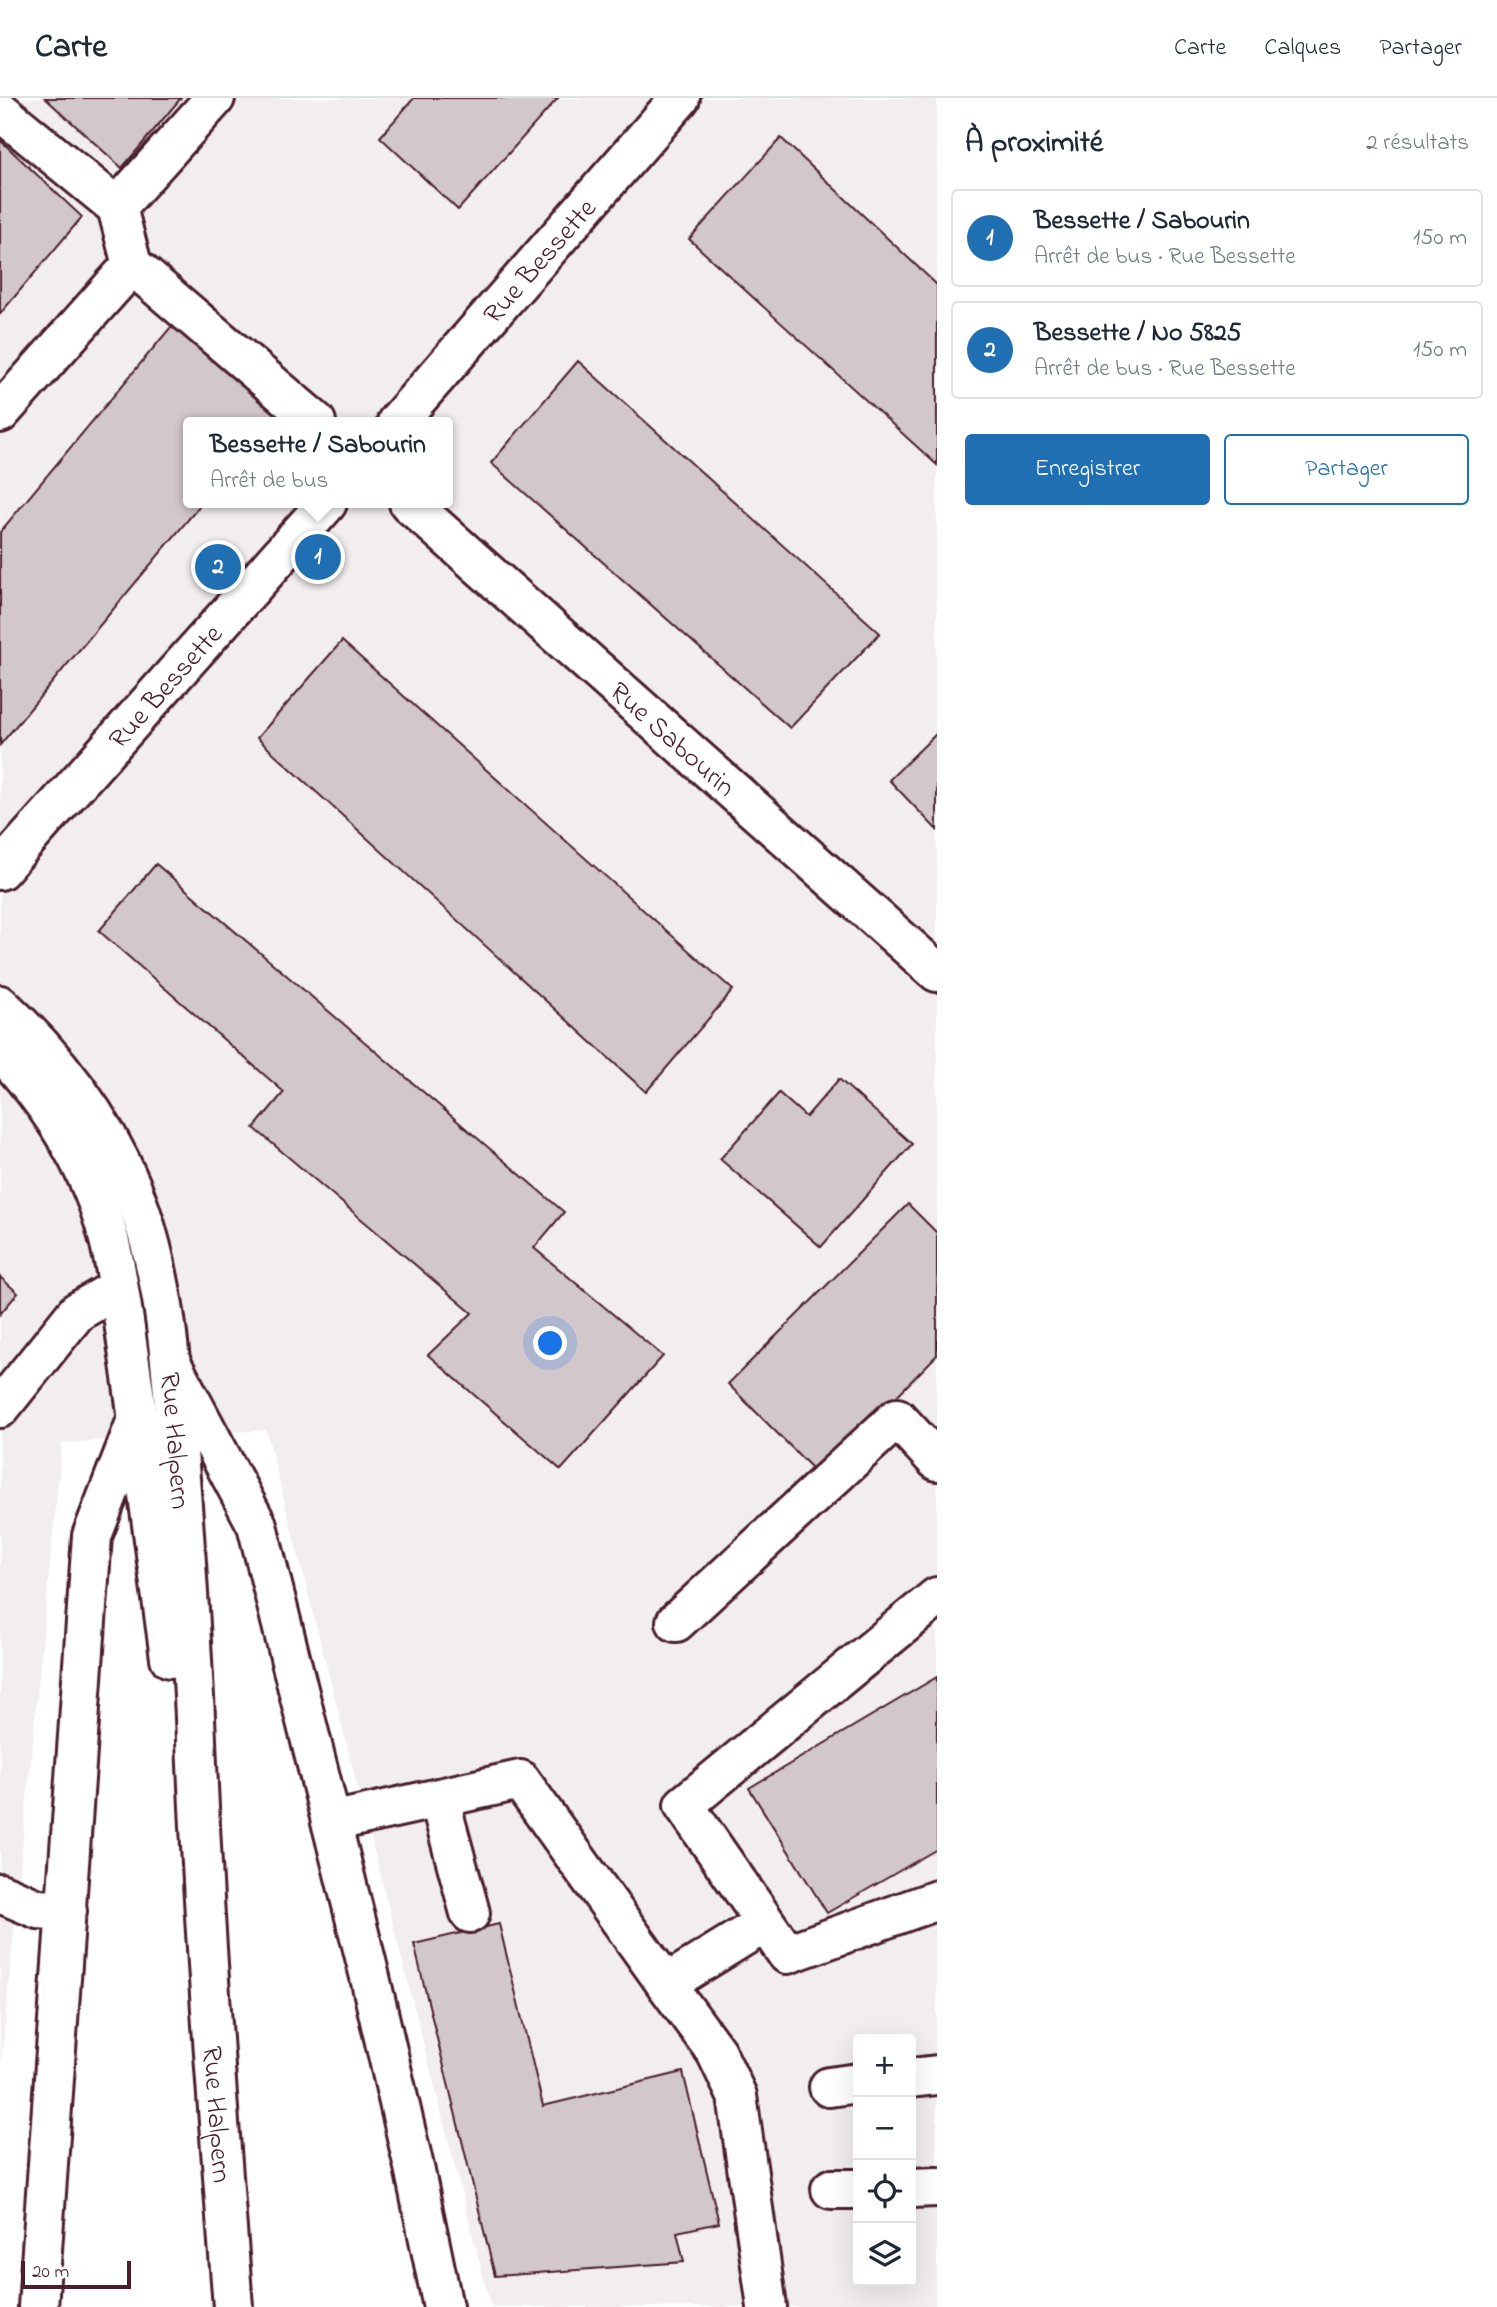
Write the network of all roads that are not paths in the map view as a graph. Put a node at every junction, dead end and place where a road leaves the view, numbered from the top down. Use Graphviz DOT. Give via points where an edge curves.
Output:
graph roads {
  1 [pos="215,98"];
  2 [pos="680,98"];
  3 [pos="0,111"];
  4 [pos="117,207"];
  5 [pos="132,265"];
  6 [pos="0,413"];
  7 [pos="310,417"];
  8 [pos="401,417"];
  9 [pos="323,508"];
  10 [pos="415,508"];
  11 [pos="0,870"];
  12 [pos="937,972"];
  13 [pos="0,1005"];
  14 [pos="0,1050"];
  15 [pos="118,1288"];
  16 [pos="170,1363"];
  17 [pos="0,1408"];
  18 [pos="138,1417"];
  19 [pos="937,1461"];
  20 [pos="937,1597"];
  21 [pos="676,1622"];
  22 [pos="439,1798"];
  23 [pos="331,1822"];
  24 [pos="0,1892"];
  25 [pos="937,1900"];
  26 [pos="67,1911"];
  27 [pos="470,1913"];
  28 [pos="765,1923"];
  29 [pos="204,1924"];
  30 [pos="666,1984"];
  31 [pos="937,2075"];
  32 [pos="916,2077"];
  33 [pos="916,2188"];
  34 [pos="937,2188"];
  35 [pos="38,2307"];
  36 [pos="233,2307"];
  37 [pos="443,2307"];
  38 [pos="767,2307"];
  1 -- 4 [label="street"];
  2 -- 8 [label="street, Rue Bessette"];
  3 -- 4 [label="street"];
  4 -- 5 [label="street"];
  5 -- 6 [label="street"];
  5 -- 7 [label="street"];
  9 -- 11 [label="street, Rue Bessette"];
  10 -- 12 [label="street, Rue Sabourin"];
  13 -- 16 [label="street, Rue Halpern" via="78,1090 122,1165 152,1247"];
  14 -- 15 [label="street, Rue Halpern" via="44,1102 74,1151 102,1215"];
  15 -- 17 [label="street" via="78,1312"];
  15 -- 18 [label="street, Rue Halpern"];
  16 -- 23 [label="street" via="257,1525"];
  16 -- 29 [label="street, Rue Halpern" via="192,1628"];
  18 -- 26 [label="street" via="92,1536"];
  18 -- 29 [label="street, Rue Halpern"];
  19 -- 21 [label="street" via="897,1418"];
  20 -- 28 [label="street" via="684,1805"];
  22 -- 23 [label="street"];
  22 -- 27 [label="street"];
  22 -- 30 [label="street" via="520,1780"];
  23 -- 37 [label="street"];
  24 -- 26 [label="street" via="38,1909"];
  25 -- 28 [label="street" via="787,1954"];
  26 -- 35 [label="street"];
  28 -- 30 [label="street"];
  29 -- 36 [label="street, Rue Halpern"];
  30 -- 38 [label="street" via="716,2052 737,2096"];
  31 -- 32 [label="street"];
  33 -- 34 [label="street"];
}
